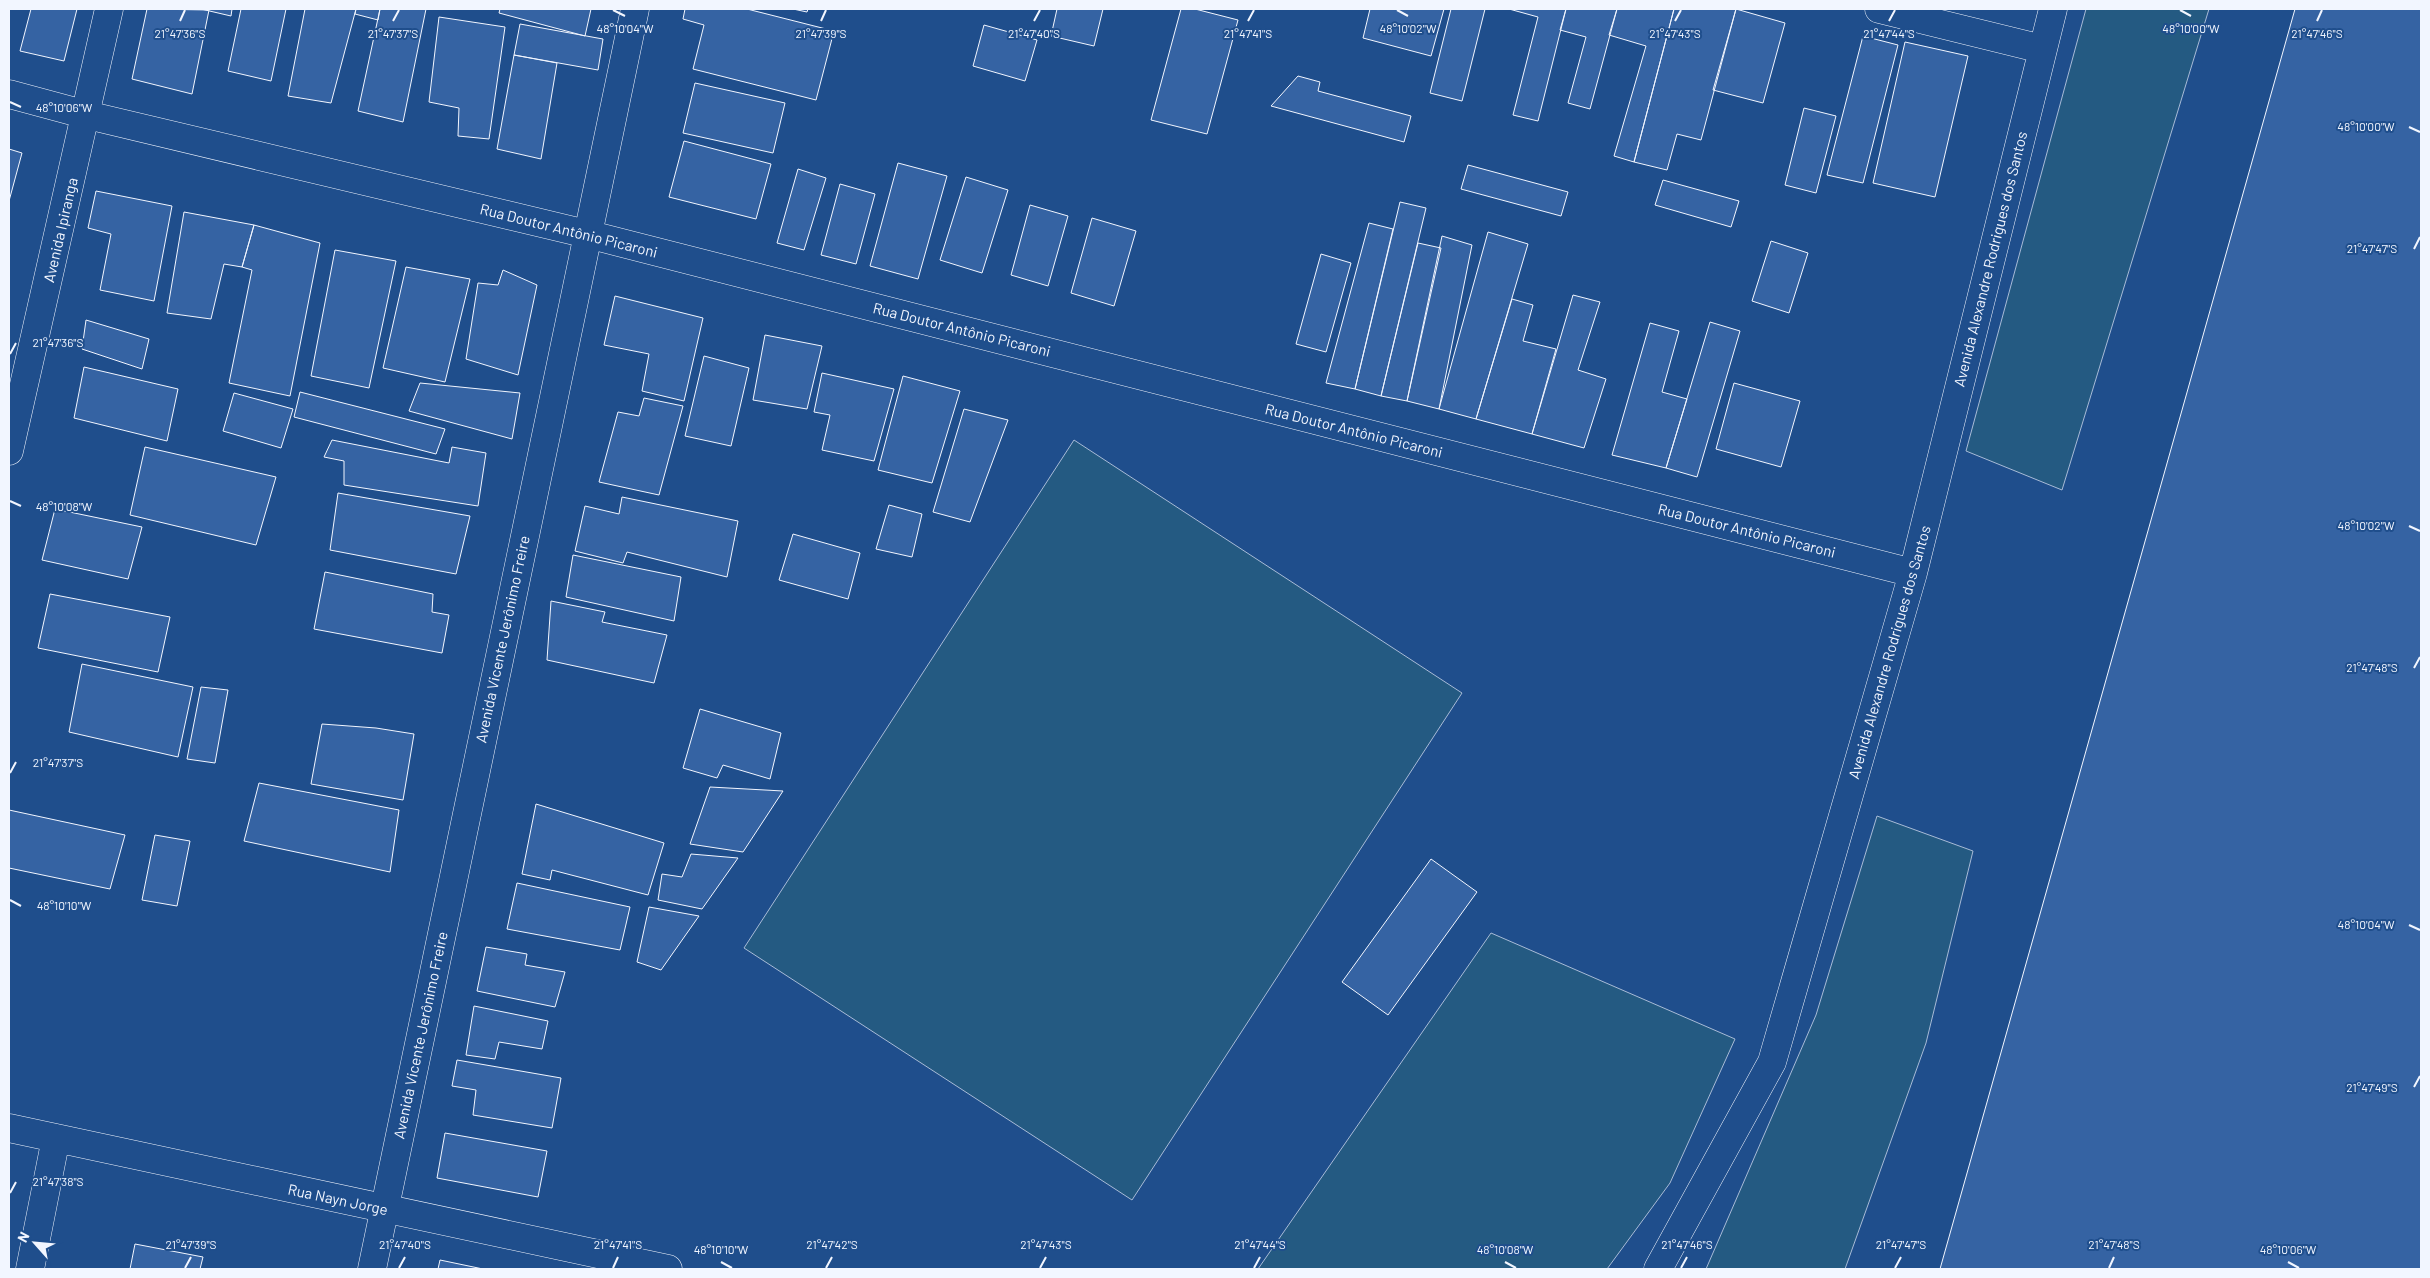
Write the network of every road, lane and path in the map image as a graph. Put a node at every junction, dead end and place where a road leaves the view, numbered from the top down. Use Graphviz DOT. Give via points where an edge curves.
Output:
graph roads {
  1 [pos="109,9"];
  2 [pos="635,9"];
  3 [pos="1879,9"];
  4 [pos="2053,9"];
  5 [pos="2042,49"];
  6 [pos="9,94"];
  7 [pos="87,115"];
  8 [pos="586,234"];
  9 [pos="9,451"];
  10 [pos="1913,572"];
  11 [pos="9,1128"];
  12 [pos="56,1138"];
  13 [pos="384,1209"];
  14 [pos="30,1269"];
  15 [pos="372,1269"];
  16 [pos="668,1269"];
  17 [pos="1658,1269"];
  1 -- 7 [label="street, Avenida Ipiranga"];
  2 -- 8 [label="street, Avenida Vicente Jerônimo Freire"];
  3 -- 5 [label="street"];
  4 -- 5 [label="street, Avenida Alexandre Rodrigues dos Santos"];
  5 -- 10 [label="street, Avenida Alexandre Rodrigues dos Santos"];
  6 -- 7 [label="street, Rua Doutor Antônio Picaroni"];
  7 -- 8 [label="street, Rua Doutor Antônio Picaroni"];
  7 -- 9 [label="street, Avenida Ipiranga"];
  8 -- 10 [label="street, Rua Doutor Antônio Picaroni"];
  8 -- 13 [label="street, Avenida Vicente Jerônimo Freire"];
  10 -- 17 [label="street, Avenida Alexandre Rodrigues dos Santos" via="1772,1062"];
  11 -- 12 [label="street, Rua Nayn Jorge"];
  12 -- 13 [label="street, Rua Nayn Jorge"];
  12 -- 14 [label="street"];
  13 -- 15 [label="street, Avenida Vicente Jerônimo Freire"];
  13 -- 16 [label="street, Rua Nayn Jorge"];
}
